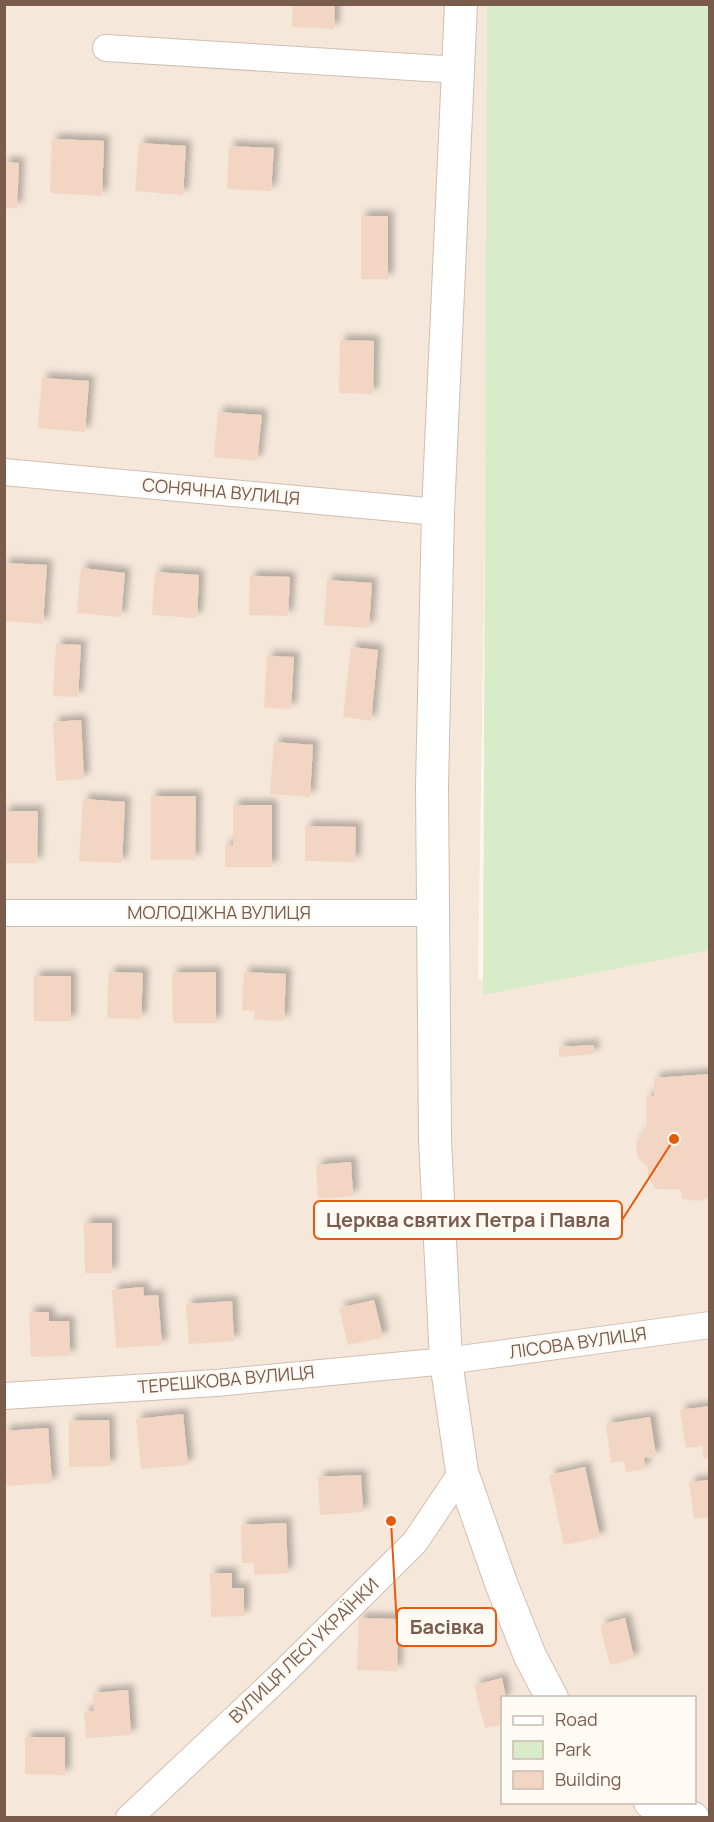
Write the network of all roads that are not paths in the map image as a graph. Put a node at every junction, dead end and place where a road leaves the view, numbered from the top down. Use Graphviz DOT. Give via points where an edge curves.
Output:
graph roads {
  1 [pos="461,4"];
  2 [pos="106,48"];
  3 [pos="459,70"];
  4 [pos="4,472"];
  5 [pos="438,512"];
  6 [pos="4,913"];
  7 [pos="433,913"];
  8 [pos="710,1325"];
  9 [pos="446,1361"];
  10 [pos="4,1396"];
  11 [pos="462,1472"];
  12 [pos="551,1696"];
  13 [pos="653,1804"];
  14 [pos="129,1818"];
  15 [pos="693,1818"];
  1 -- 3 [label="street"];
  2 -- 3 [label="street"];
  3 -- 5 [label="street"];
  4 -- 5 [label="street, СОНЯЧНА ВУЛИЦЯ"];
  5 -- 7 [label="street"];
  6 -- 7 [label="street, МОЛОДІЖНА ВУЛИЦЯ"];
  7 -- 9 [label="street" via="435,1140"];
  8 -- 9 [label="street, ЛІСОВА ВУЛИЦЯ"];
  9 -- 10 [label="street, ТЕРЕШКОВА ВУЛИЦЯ" via="216,1383"];
  9 -- 11 [label="street"];
  11 -- 12 [label="street" via="501,1583"];
  11 -- 14 [label="street, ВУЛИЦЯ ЛЕСІ УКРАЇНКИ" via="415,1542"];
  13 -- 15 [label="street"];
}
